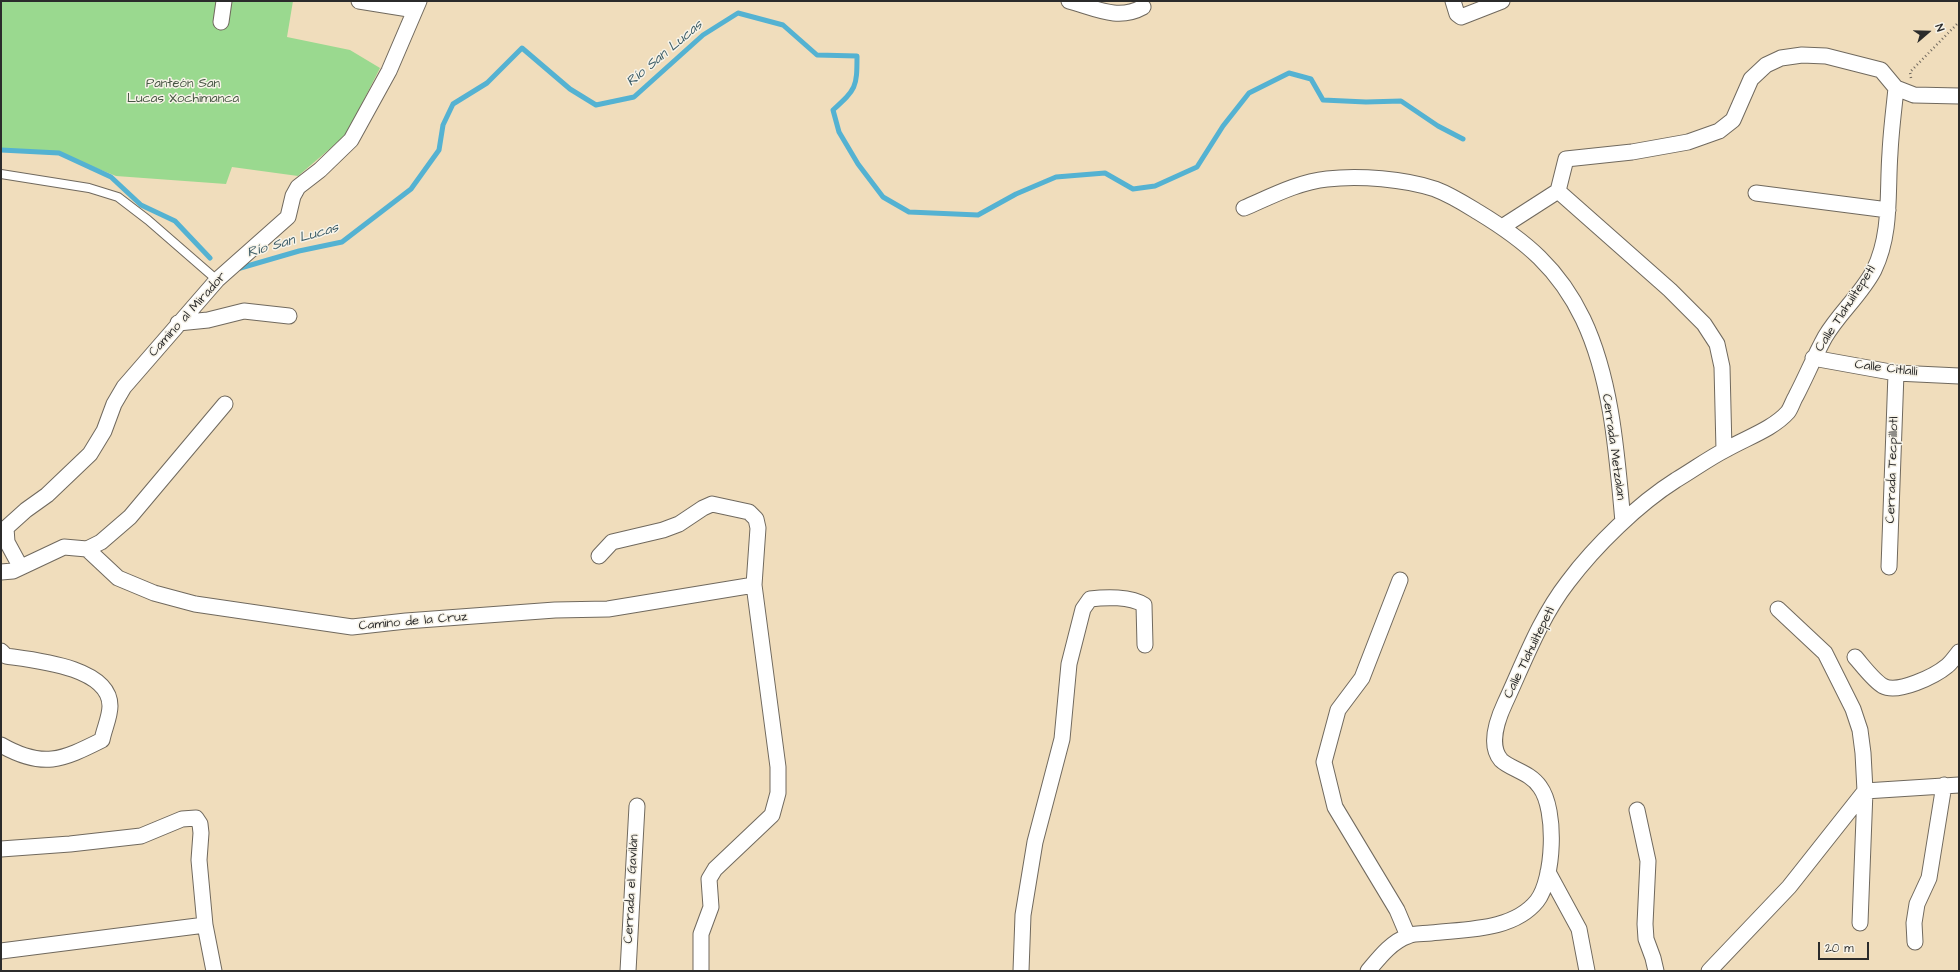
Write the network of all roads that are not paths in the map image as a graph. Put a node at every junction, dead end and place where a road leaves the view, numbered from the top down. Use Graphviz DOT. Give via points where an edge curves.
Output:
graph roads {
  1 [pos="224,1"];
  2 [pos="359,1"];
  3 [pos="1069,1"];
  4 [pos="1453,1"];
  5 [pos="1502,1"];
  6 [pos="1145,3"];
  7 [pos="417,5"];
  8 [pos="221,22"];
  9 [pos="1896,88"];
  10 [pos="1959,96"];
  11 [pos="1,174"];
  12 [pos="1558,191"];
  13 [pos="1756,193"];
  14 [pos="1244,208"];
  15 [pos="1888,210"];
  16 [pos="1502,227"];
  17 [pos="217,280"];
  18 [pos="289,316"];
  19 [pos="178,323"];
  20 [pos="1813,358"];
  21 [pos="1896,373"];
  22 [pos="1959,376"];
  23 [pos="225,404"];
  24 [pos="1724,450"];
  25 [pos="1624,522"];
  26 [pos="87,549"];
  27 [pos="599,556"];
  28 [pos="20,566"];
  29 [pos="1889,567"];
  30 [pos="1,572"];
  31 [pos="1400,580"];
  32 [pos="754,585"];
  33 [pos="1778,609"];
  34 [pos="1145,645"];
  35 [pos="1,651"];
  36 [pos="1959,652"];
  37 [pos="1855,657"];
  38 [pos="1,745"];
  39 [pos="1952,785"];
  40 [pos="1865,791"];
  41 [pos="637,806"];
  42 [pos="1637,810"];
  43 [pos="1,849"];
  44 [pos="1548,872"];
  45 [pos="1860,923"];
  46 [pos="205,925"];
  47 [pos="1408,936"];
  48 [pos="1915,942"];
  49 [pos="1,951"];
  50 [pos="214,971"];
  51 [pos="628,971"];
  52 [pos="701,971"];
  53 [pos="1021,971"];
  54 [pos="1368,971"];
  55 [pos="1587,971"];
  56 [pos="1656,971"];
  57 [pos="1709,971"];
  1 -- 8 [label="street"];
  2 -- 7 [label="street"];
  3 -- 6 [label="street" via="1113,15 1133,13"];
  4 -- 5 [label="street" via="1456,14 1461,17"];
  7 -- 17 [label="street, Camino al Mirador" via="389,71 351,140 326,166 298,187 288,217"];
  9 -- 10 [label="street" via="1914,95"];
  9 -- 12 [label="street" via="1881,70 1868,65 1826,56 1802,55 1781,58 1766,65 1751,79 1733,120 1719,131 1688,142 1632,152 1566,159"];
  9 -- 15 [label="street, Calle Tlahuiltepetl"];
  11 -- 17 [label="lane" via="89,188 118,197"];
  12 -- 16 [label="street"];
  12 -- 24 [label="street" via="1682,301 1704,324 1717,344 1722,367"];
  13 -- 15 [label="street"];
  14 -- 16 [label="street, Cerrada Metzalan" via="1301,184 1326,179 1373,179 1418,184 1436,190"];
  15 -- 20 [label="street, Calle Tlahuiltepetl" via="1884,238 1874,269 1860,292 1831,327"];
  16 -- 25 [label="street, Cerrada Metzalan" via="1552,269 1569,291 1584,321 1596,353 1610,407"];
  17 -- 19 [label="street, Camino al Mirador"];
  18 -- 19 [label="street" via="244,311 208,320"];
  19 -- 28 [label="street, Camino al Mirador" via="124,387 114,404 104,431 90,454 47,495 6,528 7,542"];
  20 -- 21 [label="street, Calle Citlalli"];
  20 -- 24 [label="street, Calle Tlahuiltepetl" via="1788,412 1771,426"];
  21 -- 22 [label="street, Calle Citlalli"];
  21 -- 29 [label="street, Cerrada Tecpillotl"];
  23 -- 26 [label="street" via="130,517 101,542"];
  24 -- 25 [label="street, Calle Tlahuiltepetl" via="1671,483"];
  25 -- 44 [label="street, Calle Tlahuiltepetl" via="1567,583 1529,650 1498,722 1494,744 1501,759 1528,775 1540,787 1547,804 1551,828"];
  26 -- 28 [label="street" via="64,547"];
  26 -- 32 [label="street, Camino de la Cruz" via="118,578 154,593 195,604 352,627 547,611 608,609"];
  27 -- 32 [label="street" via="612,542 679,524 712,504 749,512 756,519 758,528"];
  28 -- 30 [label="street" via="13,571"];
  31 -- 47 [label="street" via="1362,678 1338,710 1324,762 1335,807 1397,910"];
  32 -- 52 [label="street" via="778,767 778,793 772,815 715,868 709,879 711,907 701,934"];
  33 -- 40 [label="street" via="1825,653 1853,709 1860,730"];
  34 -- 53 [label="street" via="1146,613 1144,605 1138,601 1101,597 1090,599 1082,609 1069,664 1062,739 1034,849 1023,915"];
  35 -- 38 [label="street" via="6,656 73,669 94,679 106,693 110,706 102,740 75,754 40,760 17,754"];
  36 -- 37 [label="street" via="1948,666 1931,677 1891,688 1883,685"];
  39 -- 40 [label="street"];
  39 -- 48 [label="street" via="1929,878 1917,904"];
  40 -- 45 [label="street"];
  40 -- 57 [label="street" via="1788,887"];
  41 -- 51 [label="street, Cerrada el Gavilán"];
  42 -- 56 [label="street" via="1648,861 1646,939"];
  43 -- 46 [label="street" via="140,836 182,819 196,818 201,833 199,860"];
  44 -- 47 [label="street, Calle Tlahuiltepetl" via="1545,887 1536,902 1512,920 1487,927"];
  44 -- 55 [label="street" via="1579,929"];
  46 -- 49 [label="street"];
  46 -- 50 [label="street"];
  47 -- 54 [label="street, Calle Tlahuiltepetl" via="1386,950"];
}
